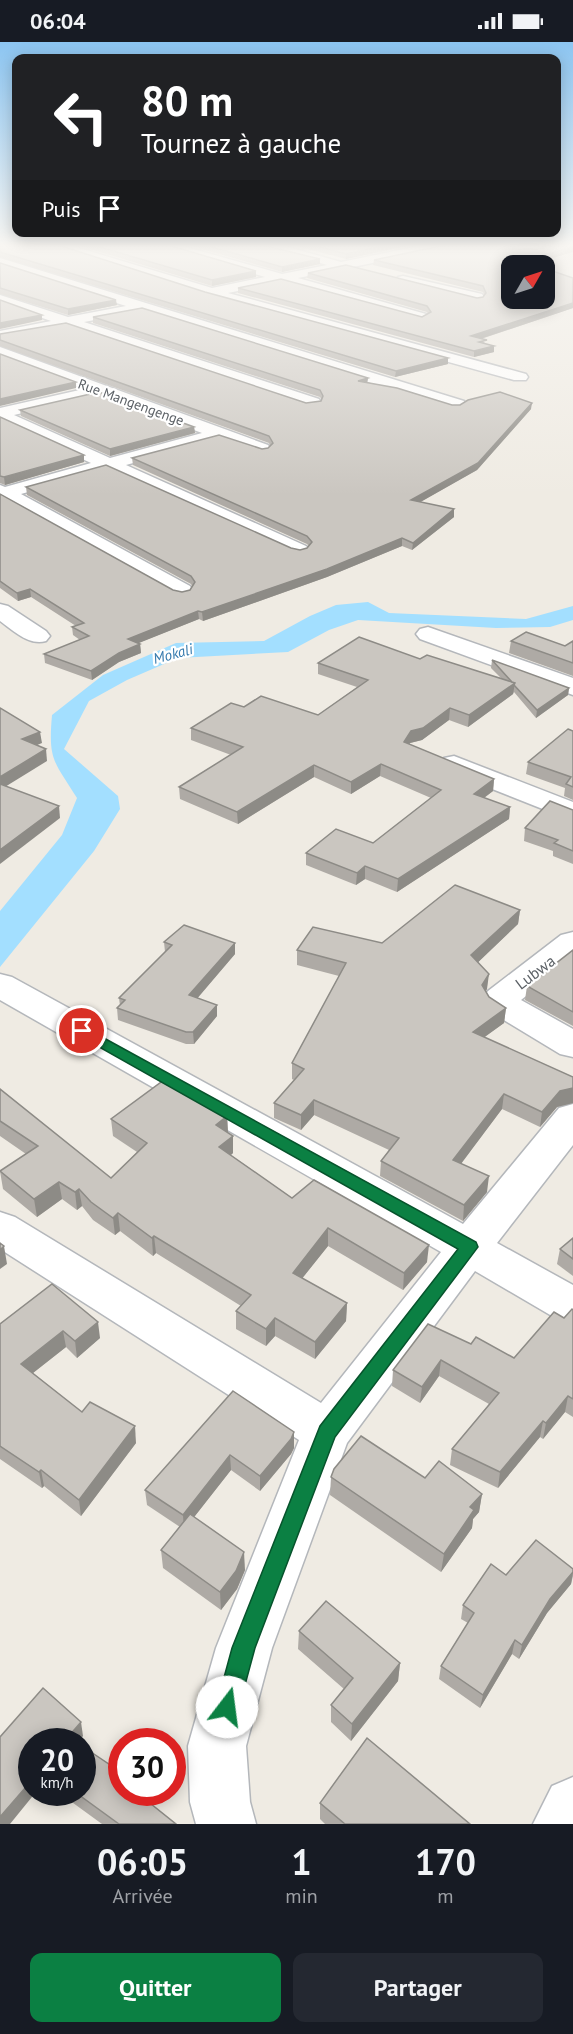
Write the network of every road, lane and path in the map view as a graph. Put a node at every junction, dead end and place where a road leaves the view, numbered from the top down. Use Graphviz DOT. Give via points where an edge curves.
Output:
graph roads {
  1 [pos="34,328"];
  2 [pos="83,328"];
  3 [pos="211,328"];
  4 [pos="342,328"];
  5 [pos="0,335"];
  6 [pos="0,352"];
  7 [pos="520,377"];
  8 [pos="99,390"];
  9 [pos="313,403"];
  10 [pos="458,405"];
  11 [pos="0,414"];
  12 [pos="217,434"];
  13 [pos="262,449"];
  14 [pos="110,464"];
  15 [pos="1,493"];
  16 [pos="299,550"];
  17 [pos="182,591"];
  18 [pos="0,611"];
  19 [pos="428,634"];
  20 [pos="38,636"];
  21 [pos="573,687"];
  22 [pos="432,755"];
  23 [pos="573,812"];
  24 [pos="573,942"];
  25 [pos="0,985"];
  26 [pos="573,1045"];
  27 [pos="573,1118"];
  28 [pos="0,1228"];
  29 [pos="470,1247"];
  30 [pos="573,1306"];
  31 [pos="327,1432"];
  32 [pos="573,1807"];
  33 [pos="226,1824"];
  34 [pos="563,1824"];
  1 -- 5 [label="street"];
  2 -- 9 [label="street"];
  3 -- 10 [label="street"];
  4 -- 7 [label="street"];
  6 -- 8 [label="street, Rue Mangengenge"];
  8 -- 11 [label="street"];
  8 -- 12 [label="street, Rue Mangengenge"];
  11 -- 14 [label="street"];
  12 -- 13 [label="street, Rue Mangengenge"];
  12 -- 14 [label="street"];
  14 -- 15 [label="street"];
  14 -- 16 [label="street"];
  15 -- 17 [label="street"];
  18 -- 20 [label="street"];
  19 -- 21 [label="street"];
  22 -- 23 [label="street"];
  24 -- 26 [label="street, Lubwa" via="501,998 501,1003"];
  25 -- 29 [label="street"];
  27 -- 29 [label="street"];
  28 -- 31 [label="street"];
  29 -- 30 [label="street"];
  29 -- 31 [label="street"];
  31 -- 33 [label="street" via="244,1648 216,1746 220,1802"];
  32 -- 34 [label="street"];
}
